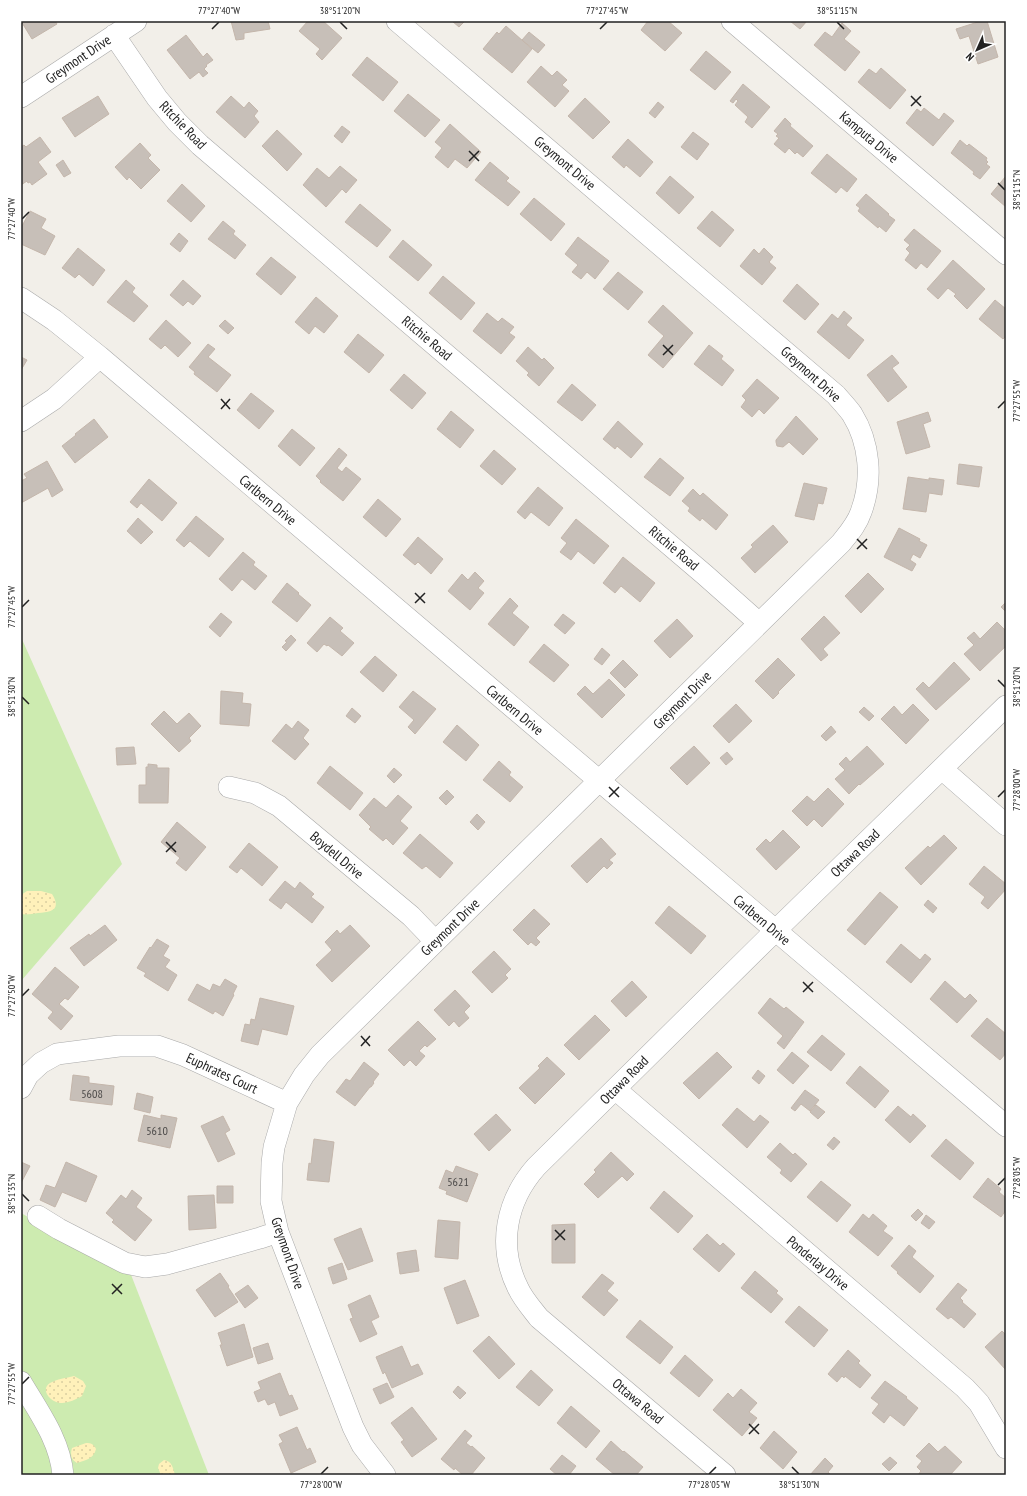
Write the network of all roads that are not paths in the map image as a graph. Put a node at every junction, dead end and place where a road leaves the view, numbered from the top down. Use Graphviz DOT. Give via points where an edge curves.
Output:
graph roads {
  1 [pos="136,21"];
  2 [pos="397,21"];
  3 [pos="732,21"];
  4 [pos="114,35"];
  5 [pos="21,97"];
  6 [pos="1006,254"];
  7 [pos="21,298"];
  8 [pos="100,357"];
  9 [pos="21,421"];
  10 [pos="759,624"];
  11 [pos="1006,706"];
  12 [pos="942,769"];
  13 [pos="600,781"];
  14 [pos="229,787"];
  15 [pos="1006,825"];
  16 [pos="775,931"];
  17 [pos="435,941"];
  18 [pos="21,1088"];
  19 [pos="615,1089"];
  20 [pos="287,1102"];
  21 [pos="1006,1126"];
  22 [pos="38,1216"];
  23 [pos="278,1232"];
  24 [pos="21,1382"];
  25 [pos="1006,1448"];
  26 [pos="63,1475"];
  27 [pos="385,1475"];
  28 [pos="725,1475"];
  1 -- 4 [label="street, Greymont Drive"];
  2 -- 10 [label="street, Greymont Drive" via="810,372 836,395 852,414 862,435 868,461 867,488 861,512 854,527 841,543"];
  3 -- 6 [label="street, Kamputa Drive"];
  4 -- 5 [label="street, Greymont Drive"];
  4 -- 10 [label="street, Ritchie Road" via="157,98 200,145"];
  7 -- 8 [label="street, Carlbern Drive" via="54,320"];
  8 -- 9 [label="street" via="54,399"];
  8 -- 13 [label="street, Carlbern Drive"];
  10 -- 13 [label="street, Greymont Drive"];
  11 -- 12 [label="street, Ottawa Road"];
  12 -- 15 [label="street"];
  12 -- 16 [label="street, Ottawa Road"];
  13 -- 16 [label="street, Carlbern Drive"];
  13 -- 17 [label="street, Greymont Drive"];
  14 -- 17 [label="street, Boydell Drive" via="255,793 278,806 411,916"];
  16 -- 19 [label="street, Ottawa Road"];
  16 -- 21 [label="street, Carlbern Drive"];
  17 -- 20 [label="street, Greymont Drive" via="320,1055"];
  18 -- 20 [label="street, Euphrates Court" via="28,1075 41,1063 57,1054 120,1046 157,1046 183,1055"];
  19 -- 25 [label="street, Ponderlay Drive" via="965,1388 978,1403"];
  19 -- 28 [label="street, Ottawa Road" via="536,1167 517,1193 509,1216 509,1265 527,1304 540,1318"];
  20 -- 23 [label="street, Greymont Drive" via="272,1163 271,1201"];
  22 -- 23 [label="street" via="59,1230 125,1263 144,1267 167,1264"];
  23 -- 27 [label="street, Greymont Drive" via="353,1428 362,1446"];
  24 -- 26 [label="street" via="51,1433 62,1460"];
}
